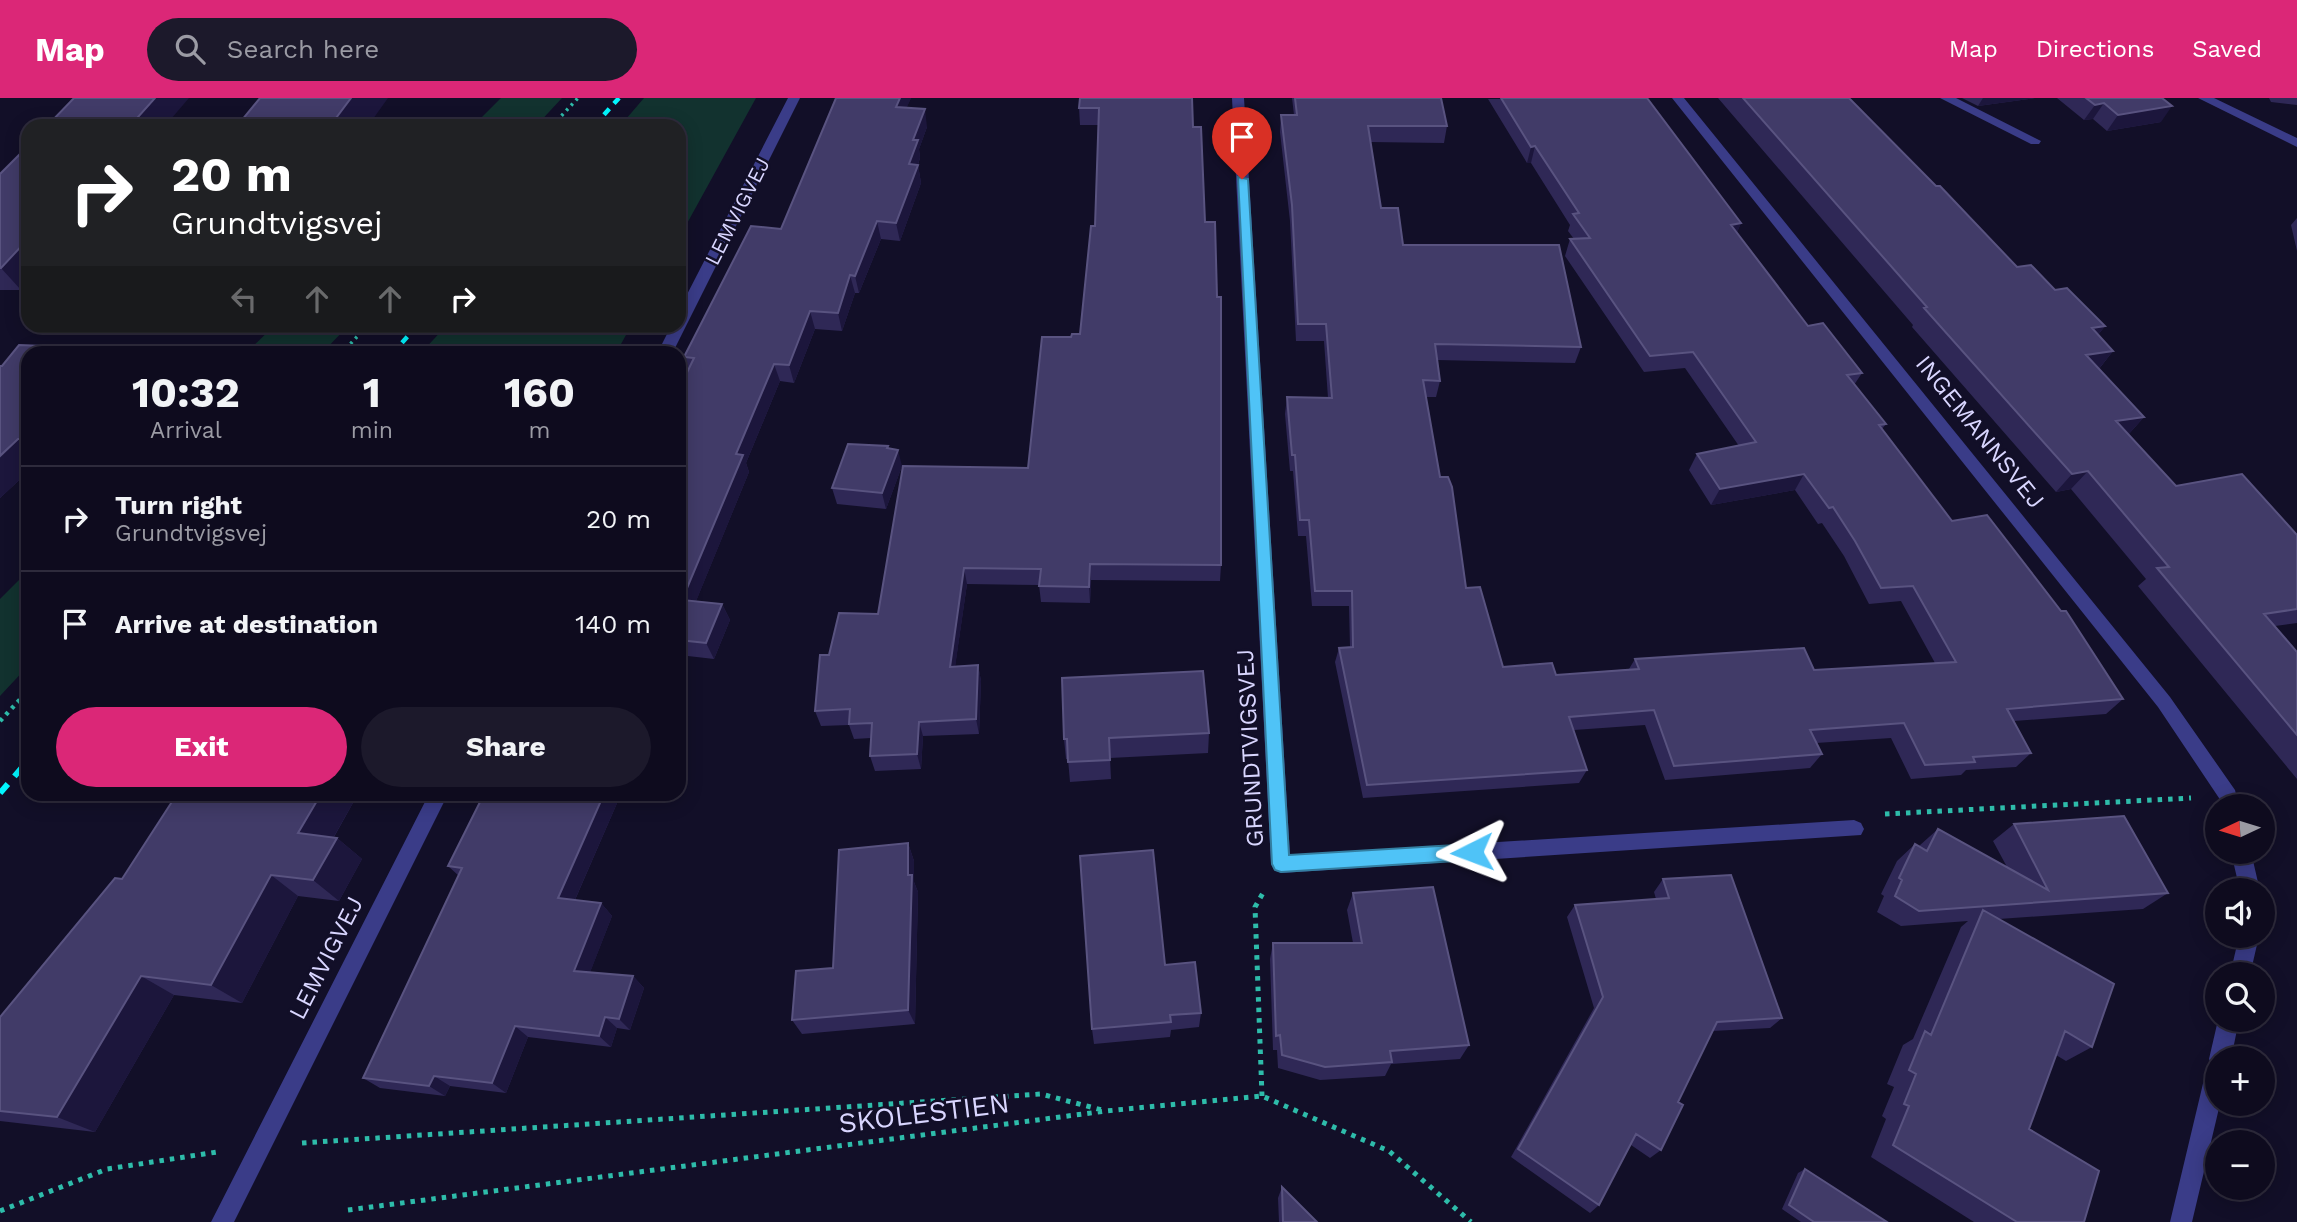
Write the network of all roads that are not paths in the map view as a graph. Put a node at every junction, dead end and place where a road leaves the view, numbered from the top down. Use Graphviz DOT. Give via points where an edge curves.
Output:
graph roads {
  1 [pos="794,98"];
  2 [pos="1238,98"];
  3 [pos="1678,98"];
  4 [pos="1946,98"];
  5 [pos="2204,98"];
  6 [pos="2035,141"];
  7 [pos="2297,143"];
  8 [pos="686,311"];
  9 [pos="2224,794"];
  10 [pos="435,801"];
  11 [pos="1854,829"];
  12 [pos="2206,1116"];
  13 [pos="222,1222"];
  14 [pos="2181,1222"];
  1 -- 8 [label="street, LEMVIGVEJ"];
  2 -- 11 [label="street, GRUNDTVIGSVEJ" via="1281,864"];
  3 -- 9 [label="street, INGEMANNSVEJ" via="2164,702"];
  4 -- 6 [label="street"];
  5 -- 7 [label="street"];
  10 -- 13 [label="street, LEMVIGVEJ"];
  12 -- 14 [label="street"];
}
